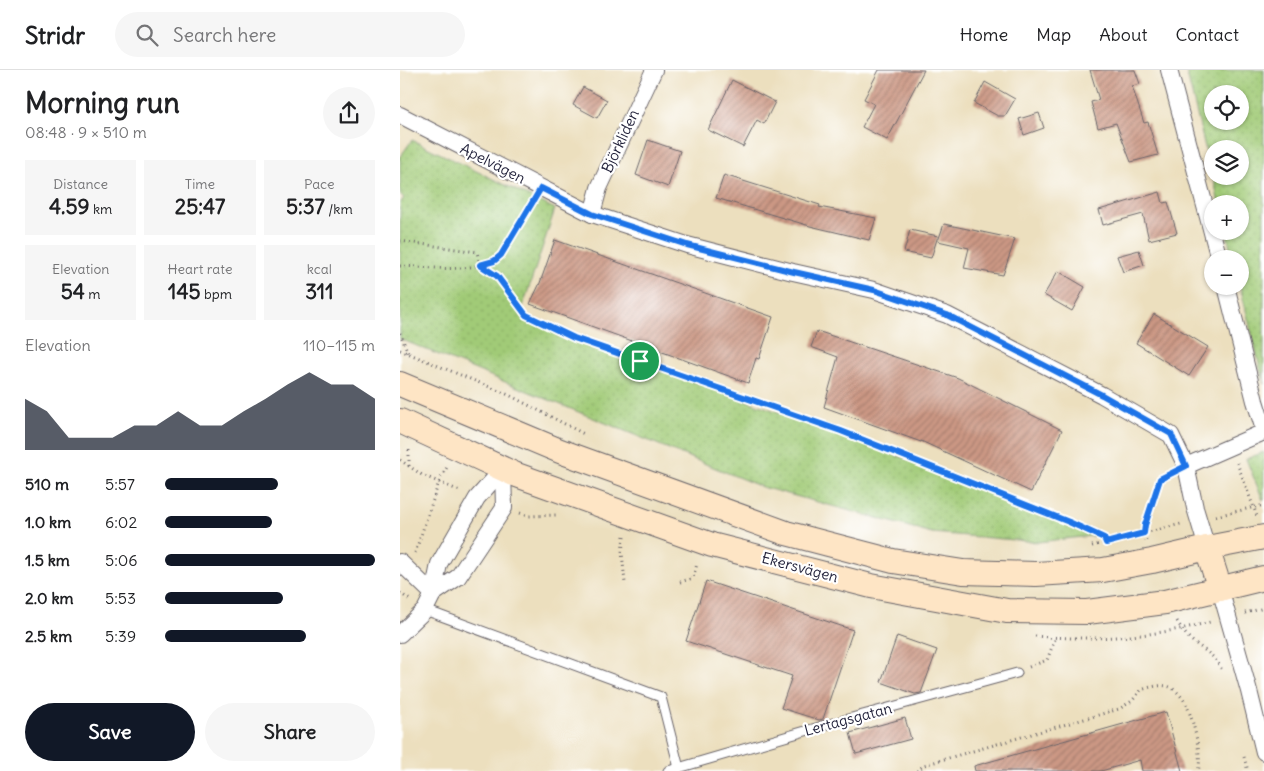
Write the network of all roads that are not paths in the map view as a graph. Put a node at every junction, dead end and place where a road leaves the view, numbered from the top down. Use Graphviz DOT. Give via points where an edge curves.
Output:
graph roads {
  1 [pos="654,70"];
  2 [pos="1169,70"];
  3 [pos="400,114"];
  4 [pos="592,214"];
  5 [pos="1217,250"];
  6 [pos="1228,295"];
  7 [pos="400,384"];
  8 [pos="405,431"];
  9 [pos="1264,431"];
  10 [pos="520,436"];
  11 [pos="1186,466"];
  12 [pos="503,468"];
  13 [pos="1263,537"];
  14 [pos="1207,548"];
  15 [pos="405,566"];
  16 [pos="1264,578"];
  17 [pos="1220,590"];
  18 [pos="433,594"];
  19 [pos="425,610"];
  20 [pos="400,634"];
  21 [pos="1017,673"];
  22 [pos="1264,752"];
  23 [pos="679,768"];
  24 [pos="668,771"];
  1 -- 4 [label="street, Björkliden" via="599,188"];
  2 -- 5 [label="street"];
  3 -- 4 [label="street, Apelvägen"];
  4 -- 11 [label="street, Apelvägen" via="687,245 874,290 947,315 1171,434"];
  6 -- 9 [label="street"];
  7 -- 10 [label="main road, Ekersvägen"];
  8 -- 12 [label="main road, Ekersvägen"];
  9 -- 11 [label="street"];
  10 -- 12 [label="main road"];
  10 -- 14 [label="main road, Ekersvägen" via="786,533 893,561 963,572 1036,574 1103,570"];
  11 -- 14 [label="street, Apelvägen"];
  12 -- 17 [label="main road, Ekersvägen" via="712,544 870,586 1007,611 1087,612 1165,602"];
  12 -- 18 [label="street" via="477,498 439,564"];
  12 -- 18 [label="street" via="504,508 458,577"];
  13 -- 14 [label="main road, Ekersvägen"];
  14 -- 17 [label="main road"];
  15 -- 18 [label="street"];
  16 -- 17 [label="main road, Ekersvägen"];
  17 -- 22 [label="street"];
  18 -- 19 [label="street"];
  19 -- 20 [label="street"];
  19 -- 23 [label="lane" via="661,697"];
  21 -- 23 [label="lane, Lertagsgatan"];
  23 -- 24 [label="lane, Lertagsgatan"];
}
